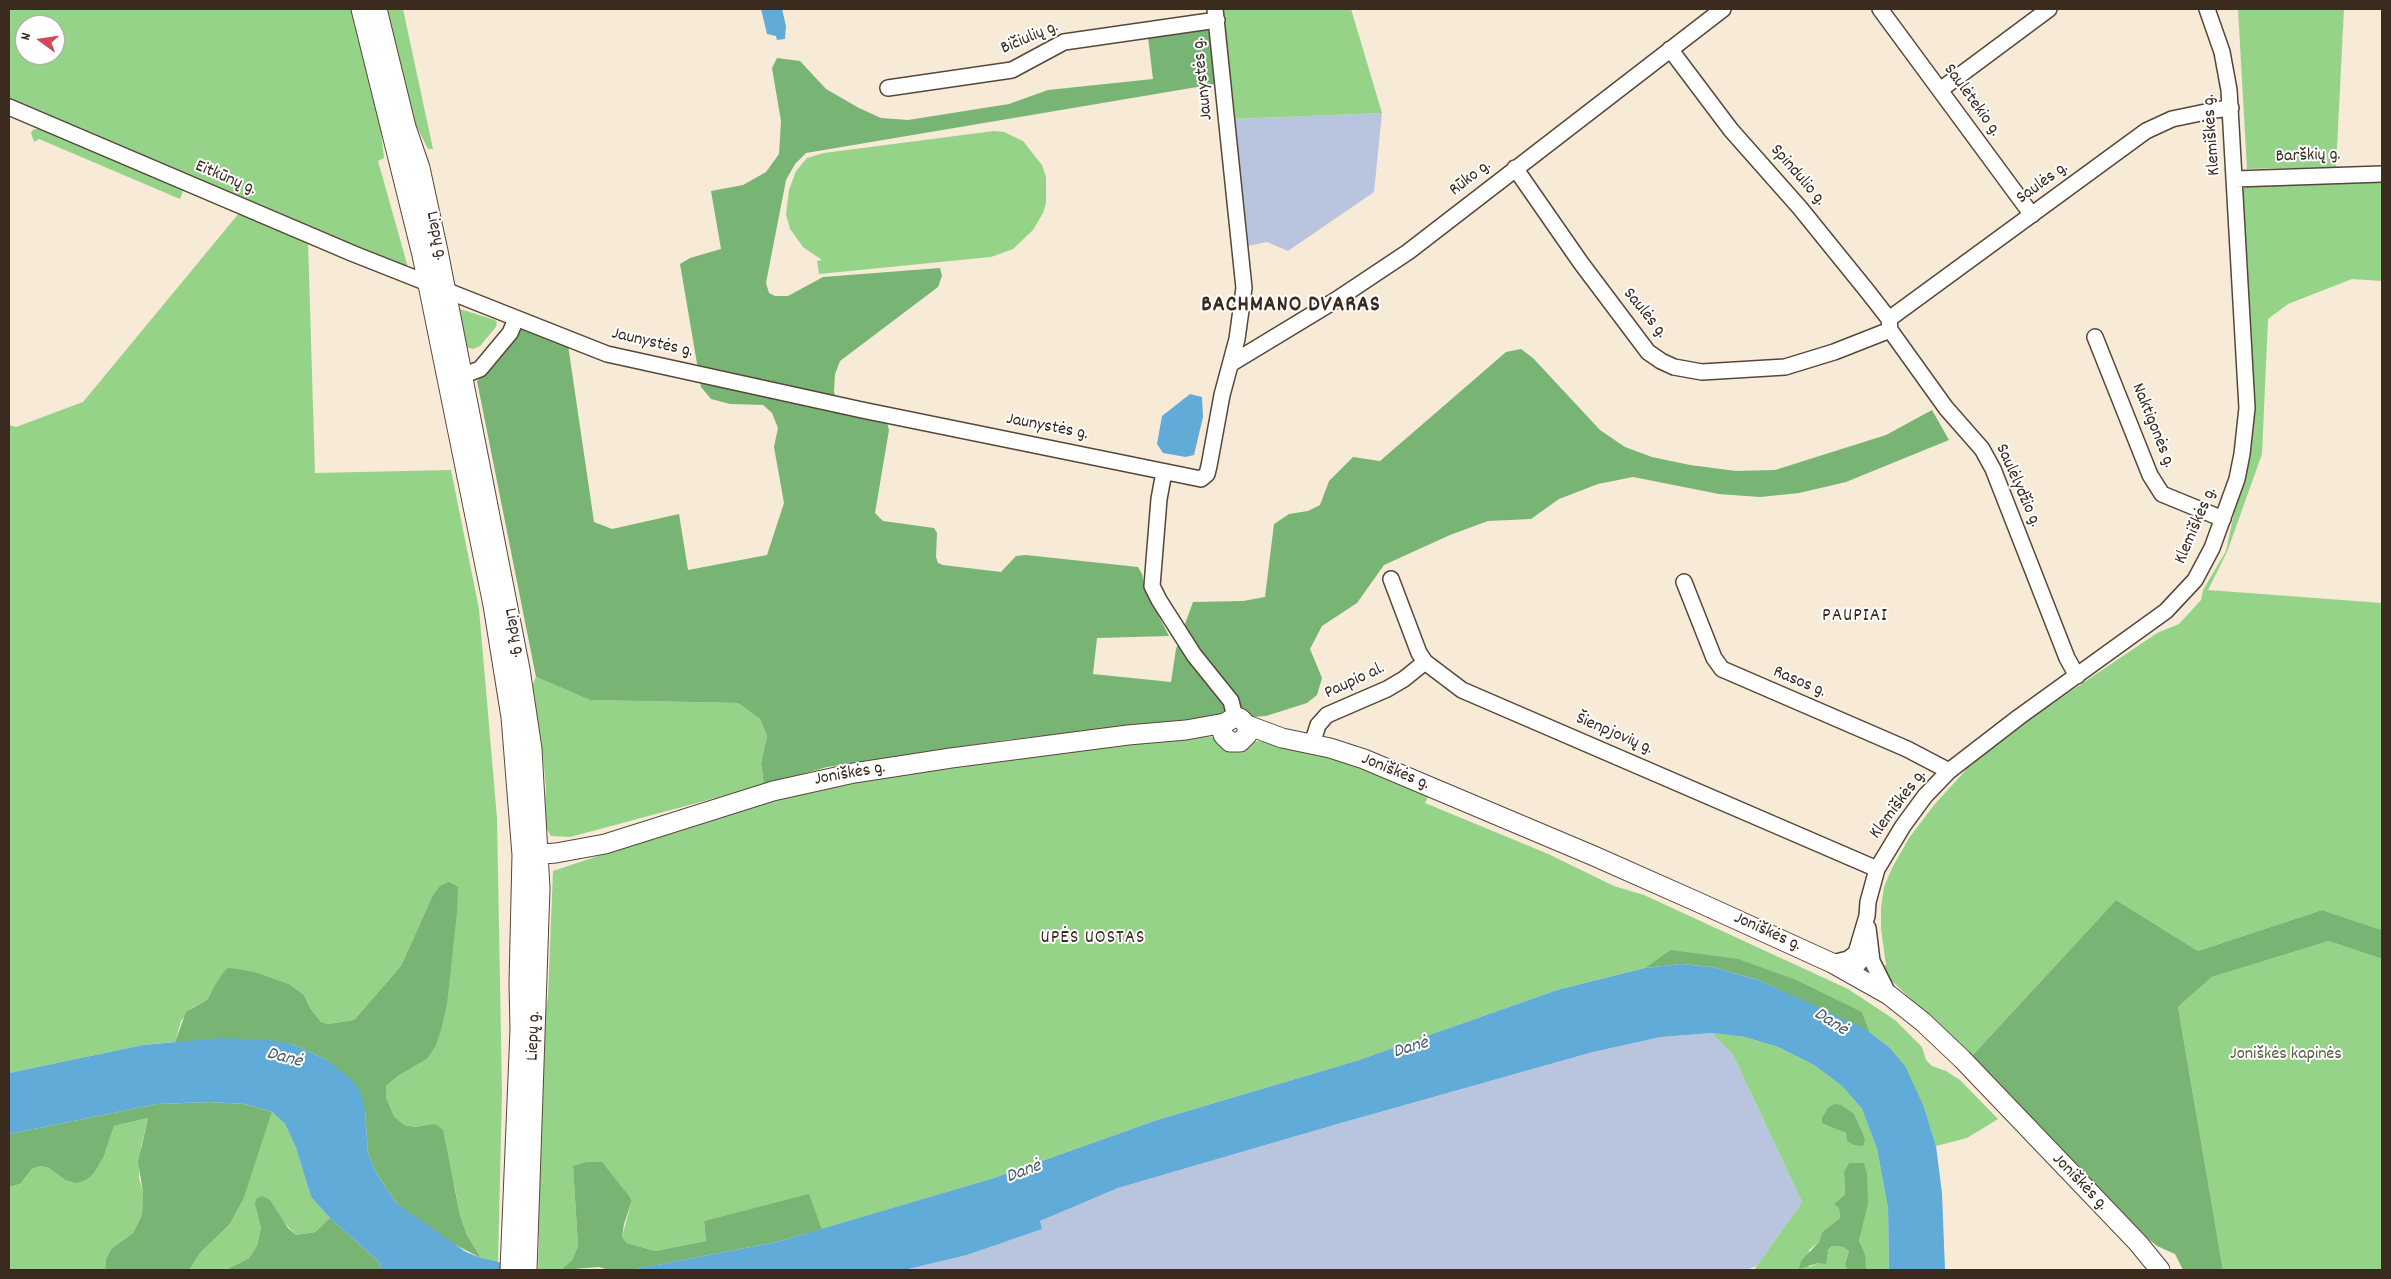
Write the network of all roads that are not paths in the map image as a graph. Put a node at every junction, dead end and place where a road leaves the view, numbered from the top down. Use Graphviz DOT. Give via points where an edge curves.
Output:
graph roads {
  1 [pos="361,9"];
  2 [pos="377,9"];
  3 [pos="1880,9"];
  4 [pos="2049,9"];
  5 [pos="2207,9"];
  6 [pos="1718,10"];
  7 [pos="1216,14"];
  8 [pos="1670,49"];
  9 [pos="888,88"];
  10 [pos="1940,90"];
  11 [pos="9,108"];
  12 [pos="2231,108"];
  13 [pos="1516,168"];
  14 [pos="2382,174"];
  15 [pos="2235,179"];
  16 [pos="2032,216"];
  17 [pos="428,284"];
  18 [pos="446,291"];
  19 [pos="516,318"];
  20 [pos="1890,324"];
  21 [pos="2095,337"];
  22 [pos="1232,363"];
  23 [pos="464,375"];
  24 [pos="1164,472"];
  25 [pos="2224,519"];
  26 [pos="1391,579"];
  27 [pos="1684,582"];
  28 [pos="1425,662"];
  29 [pos="2077,676"];
  30 [pos="1235,728"];
  31 [pos="1312,744"];
  32 [pos="1948,771"];
  33 [pos="530,855"];
  34 [pos="1877,869"];
  35 [pos="1863,952"];
  36 [pos="1832,963"];
  37 [pos="1851,973"];
  38 [pos="1888,995"];
  39 [pos="520,1235"];
  40 [pos="510,1270"];
  41 [pos="527,1270"];
  42 [pos="2160,1270"];
  1 -- 17 [label="main road, Liepų g."];
  2 -- 18 [label="main road, Liepų g." via="406,127 420,168"];
  3 -- 10 [label="street, Saulėtekio g."];
  4 -- 10 [label="street"];
  5 -- 12 [label="street, Klemiškės g." via="2225,66"];
  6 -- 8 [label="street, Rūko g."];
  7 -- 9 [label="street, Bičiulių g." via="1064,42 1012,70"];
  7 -- 22 [label="street, Jaunystės g." via="1244,288"];
  8 -- 13 [label="street, Rūko g."];
  8 -- 20 [label="street, Spindulio g." via="1704,96 1834,249"];
  10 -- 16 [label="street, Saulėtekio g."];
  11 -- 17 [label="street, Eitkūnų g."];
  12 -- 15 [label="street, Klemiškės g."];
  12 -- 16 [label="street, Saulės g." via="2198,113 2146,131"];
  13 -- 20 [label="street, Saulės g." via="1581,263 1648,352 1674,367 1702,372 1785,366 1834,352"];
  13 -- 22 [label="street, Rūko g." via="1408,252"];
  14 -- 15 [label="street, Barškių g."];
  15 -- 25 [label="street, Klemiškės g." via="2247,408 2242,454"];
  16 -- 20 [label="street, Saulės g."];
  17 -- 18 [label="street, Jaunystės g."];
  17 -- 33 [label="main road, Liepų g." via="495,614"];
  18 -- 19 [label="street, Jaunystės g."];
  18 -- 23 [label="main road, Liepų g."];
  19 -- 23 [label="street" via="510,333 480,369"];
  19 -- 24 [label="street, Jaunystės g." via="608,354"];
  20 -- 29 [label="street, Saulėlydžio g." via="1946,408 1982,449 1993,469"];
  21 -- 25 [label="street, Naktigonės g." via="2150,475 2162,494"];
  22 -- 24 [label="street, Jaunystės g." via="1222,395 1207,474 1201,479"];
  23 -- 33 [label="main road, Liepų g." via="526,704 535,786"];
  24 -- 30 [label="street" via="1152,586 1194,655 1232,701"];
  25 -- 29 [label="street, Klemiškės g." via="2195,580 2181,596 2144,629"];
  26 -- 28 [label="street, Šienpjovių g."];
  27 -- 32 [label="street, Rasos g." via="1714,658 1722,669 1907,749"];
  28 -- 31 [label="street, Paupio al." via="1388,690 1327,715 1318,725"];
  28 -- 34 [label="street, Šienpjovių g." via="1462,690 1483,700"];
  29 -- 32 [label="street, Klemiškės g."];
  30 -- 31 [label="main road, Joniškės g."];
  30 -- 33 [label="main road, Joniškės g." via="1128,735 822,779 605,844"];
  31 -- 36 [label="main road, Joniškės g." via="1364,759 1594,856"];
  32 -- 34 [label="street, Klemiškės g." via="1903,826"];
  33 -- 39 [label="main road, Liepų g." via="519,984"];
  34 -- 35 [label="street, Klemiškės g."];
  35 -- 36 [label="street"];
  35 -- 37 [label="street, Klemiškės g."];
  35 -- 38 [label="street" via="1872,961"];
  36 -- 37 [label="main road, Joniškės g."];
  37 -- 38 [label="main road, Joniškės g."];
  38 -- 42 [label="main road, Joniškės g." via="1962,1059"];
  39 -- 40 [label="main road, Liepų g."];
  39 -- 41 [label="main road, Liepų g."];
}
